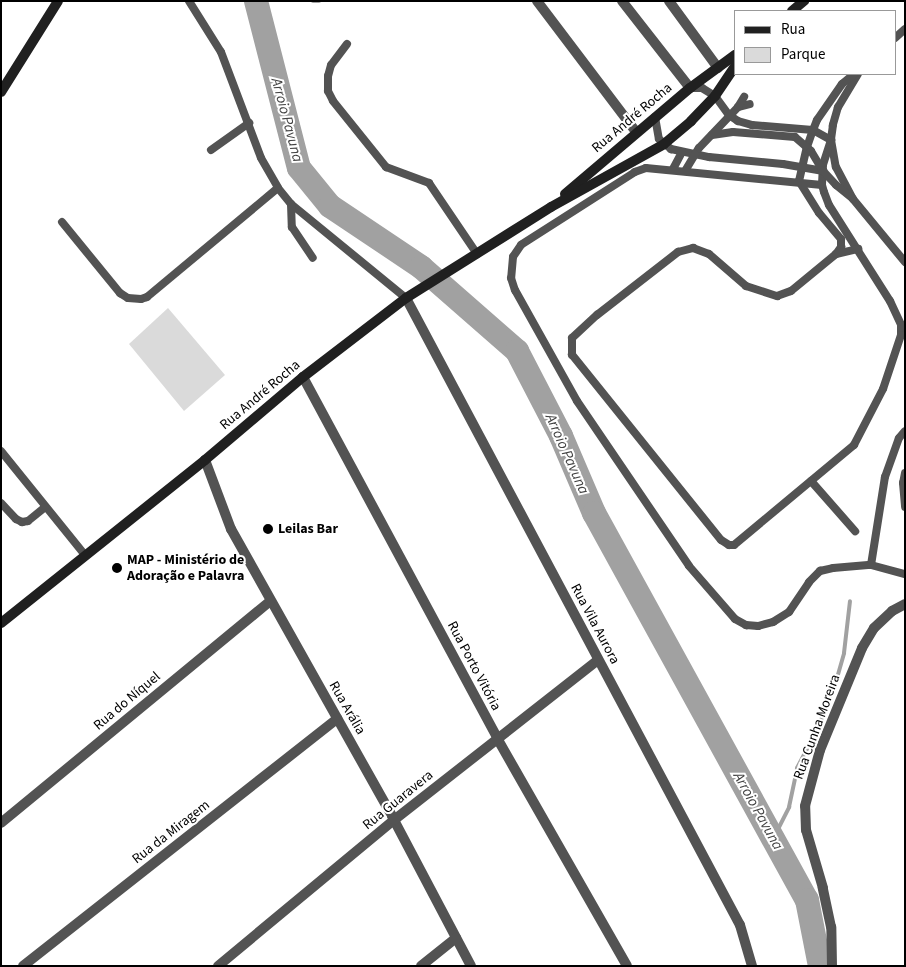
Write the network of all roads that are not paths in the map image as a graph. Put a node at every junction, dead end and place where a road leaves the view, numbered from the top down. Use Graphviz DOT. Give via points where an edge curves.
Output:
graph roads {
  1 [pos="58,1"];
  2 [pos="189,1"];
  3 [pos="537,1"];
  4 [pos="622,1"];
  5 [pos="669,1"];
  6 [pos="804,1"];
  7 [pos="793,10"];
  8 [pos="348,44"];
  9 [pos="734,57"];
  10 [pos="718,68"];
  11 [pos="734,68"];
  12 [pos="853,75"];
  13 [pos="857,75"];
  14 [pos="690,88"];
  15 [pos="1,92"];
  16 [pos="715,96"];
  17 [pos="744,97"];
  18 [pos="750,104"];
  19 [pos="738,107"];
  20 [pos="729,115"];
  21 [pos="654,116"];
  22 [pos="249,123"];
  23 [pos="813,130"];
  24 [pos="636,132"];
  25 [pos="712,135"];
  26 [pos="831,140"];
  27 [pos="664,144"];
  28 [pos="807,147"];
  29 [pos="211,150"];
  30 [pos="682,152"];
  31 [pos="696,155"];
  32 [pos="802,167"];
  33 [pos="673,169"];
  34 [pos="685,171"];
  35 [pos="823,171"];
  36 [pos="799,181"];
  37 [pos="822,185"];
  38 [pos="278,188"];
  39 [pos="853,199"];
  40 [pos="290,204"];
  41 [pos="551,207"];
  42 [pos="62,222"];
  43 [pos="858,249"];
  44 [pos="477,254"];
  45 [pos="836,254"];
  46 [pos="313,258"];
  47 [pos="905,262"];
  48 [pos="409,297"];
  49 [pos="303,376"];
  50 [pos="905,431"];
  51 [pos="1,451"];
  52 [pos="205,460"];
  53 [pos="905,473"];
  54 [pos="812,481"];
  55 [pos="1,503"];
  56 [pos="45,507"];
  57 [pos="905,508"];
  58 [pos="855,531"];
  59 [pos="85,555"];
  60 [pos="871,566"];
  61 [pos="905,574"];
  62 [pos="270,600"];
  63 [pos="905,604"];
  64 [pos="1,623"];
  65 [pos="598,660"];
  66 [pos="337,719"];
  67 [pos="497,738"];
  68 [pos="394,820"];
  69 [pos="1,822"];
  70 [pos="456,938"];
  71 [pos="22,966"];
  72 [pos="218,966"];
  73 [pos="421,966"];
  74 [pos="471,966"];
  75 [pos="627,966"];
  76 [pos="752,966"];
  77 [pos="832,966"];
  1 -- 15 [label="main road"];
  2 -- 22 [label="lane" via="222,52"];
  3 -- 24 [label="street"];
  4 -- 14 [label="street"];
  5 -- 10 [label="street"];
  6 -- 7 [label="main road"];
  8 -- 44 [label="lane" via="331,65 328,76 328,90 333,101 386,167 424,180 433,187"];
  9 -- 10 [label="main road, Rua André Rocha"];
  10 -- 14 [label="main road, Rua André Rocha"];
  11 -- 16 [label="main road, Rua André Rocha"];
  12 -- 23 [label="lane" via="828,102"];
  13 -- 26 [label="lane" via="838,107"];
  14 -- 16 [label="lane" via="702,88"];
  14 -- 21 [label="main road, Rua André Rocha"];
  16 -- 20 [label="lane"];
  16 -- 27 [label="main road, Rua André Rocha"];
  17 -- 19 [label="lane"];
  18 -- 19 [label="lane"];
  19 -- 20 [label="lane"];
  20 -- 23 [label="lane" via="752,125"];
  20 -- 25 [label="lane"];
  21 -- 24 [label="main road, Rua André Rocha"];
  21 -- 27 [label="lane" via="657,134"];
  22 -- 29 [label="lane"];
  22 -- 38 [label="lane" via="261,158"];
  23 -- 26 [label="lane"];
  23 -- 28 [label="lane"];
  24 -- 41 [label="main road, Rua André Rocha"];
  25 -- 28 [label="lane" via="733,132 792,136"];
  25 -- 31 [label="lane"];
  26 -- 35 [label="lane"];
  26 -- 39 [label="lane" via="839,176"];
  27 -- 30 [label="lane"];
  27 -- 41 [label="main road, Rua André Rocha"];
  28 -- 32 [label="lane"];
  28 -- 35 [label="lane"];
  30 -- 31 [label="lane"];
  30 -- 33 [label="lane"];
  31 -- 32 [label="lane"];
  31 -- 34 [label="lane"];
  32 -- 35 [label="lane"];
  32 -- 36 [label="lane"];
  33 -- 34 [label="lane"];
  33 -- 60 [label="lane" via="646,168 635,172 521,245 511,266 515,290 577,401 689,566 736,619 752,626 774,622 789,612 820,571"];
  34 -- 36 [label="lane"];
  35 -- 37 [label="lane"];
  35 -- 39 [label="lane"];
  36 -- 37 [label="lane"];
  36 -- 45 [label="lane" via="819,213 841,239 841,247"];
  37 -- 43 [label="lane" via="829,205"];
  38 -- 40 [label="lane"];
  38 -- 42 [label="lane" via="141,299 128,298 120,293"];
  39 -- 47 [label="lane"];
  40 -- 46 [label="lane" via="292,227"];
  40 -- 48 [label="lane"];
  41 -- 44 [label="main road, Rua André Rocha"];
  43 -- 45 [label="lane"];
  43 -- 54 [label="lane" via="890,301 901,335 883,389 854,445"];
  44 -- 48 [label="main road, Rua André Rocha"];
  45 -- 54 [label="lane" via="790,291 777,296 746,286 709,254 693,248 678,252 597,315 572,338 571,343 572,355 725,544 739,542"];
  48 -- 49 [label="main road, Rua André Rocha"];
  48 -- 65 [label="street, Rua Vila Aurora"];
  49 -- 52 [label="main road, Rua André Rocha"];
  49 -- 67 [label="street, Rua Porto Vitória"];
  50 -- 60 [label="lane" via="899,438 885,477"];
  51 -- 56 [label="lane"];
  52 -- 59 [label="main road, Rua André Rocha"];
  52 -- 62 [label="street, Rua Arália" via="231,529"];
  53 -- 57 [label="lane"];
  54 -- 58 [label="lane"];
  55 -- 56 [label="lane" via="22,522"];
  56 -- 59 [label="lane"];
  59 -- 64 [label="main road, Rua André Rocha"];
  60 -- 61 [label="lane"];
  62 -- 66 [label="street, Rua Arália"];
  62 -- 69 [label="street, Rua do Níquel"];
  63 -- 77 [label="street, Rua Cunha Moreira" via="874,628 862,648 820,750 804,806 806,830 831,927"];
  65 -- 67 [label="street, Rua Guaravera"];
  65 -- 76 [label="street, Rua Vila Aurora" via="740,925"];
  66 -- 68 [label="street, Rua Arália"];
  66 -- 71 [label="street, Rua da Miragem"];
  67 -- 68 [label="street, Rua Guaravera"];
  67 -- 75 [label="street, Rua Porto Vitória"];
  68 -- 70 [label="street, Rua Arália"];
  68 -- 72 [label="street, Rua Guaravera"];
  70 -- 73 [label="street"];
  70 -- 74 [label="street, Rua Arália"];
}
